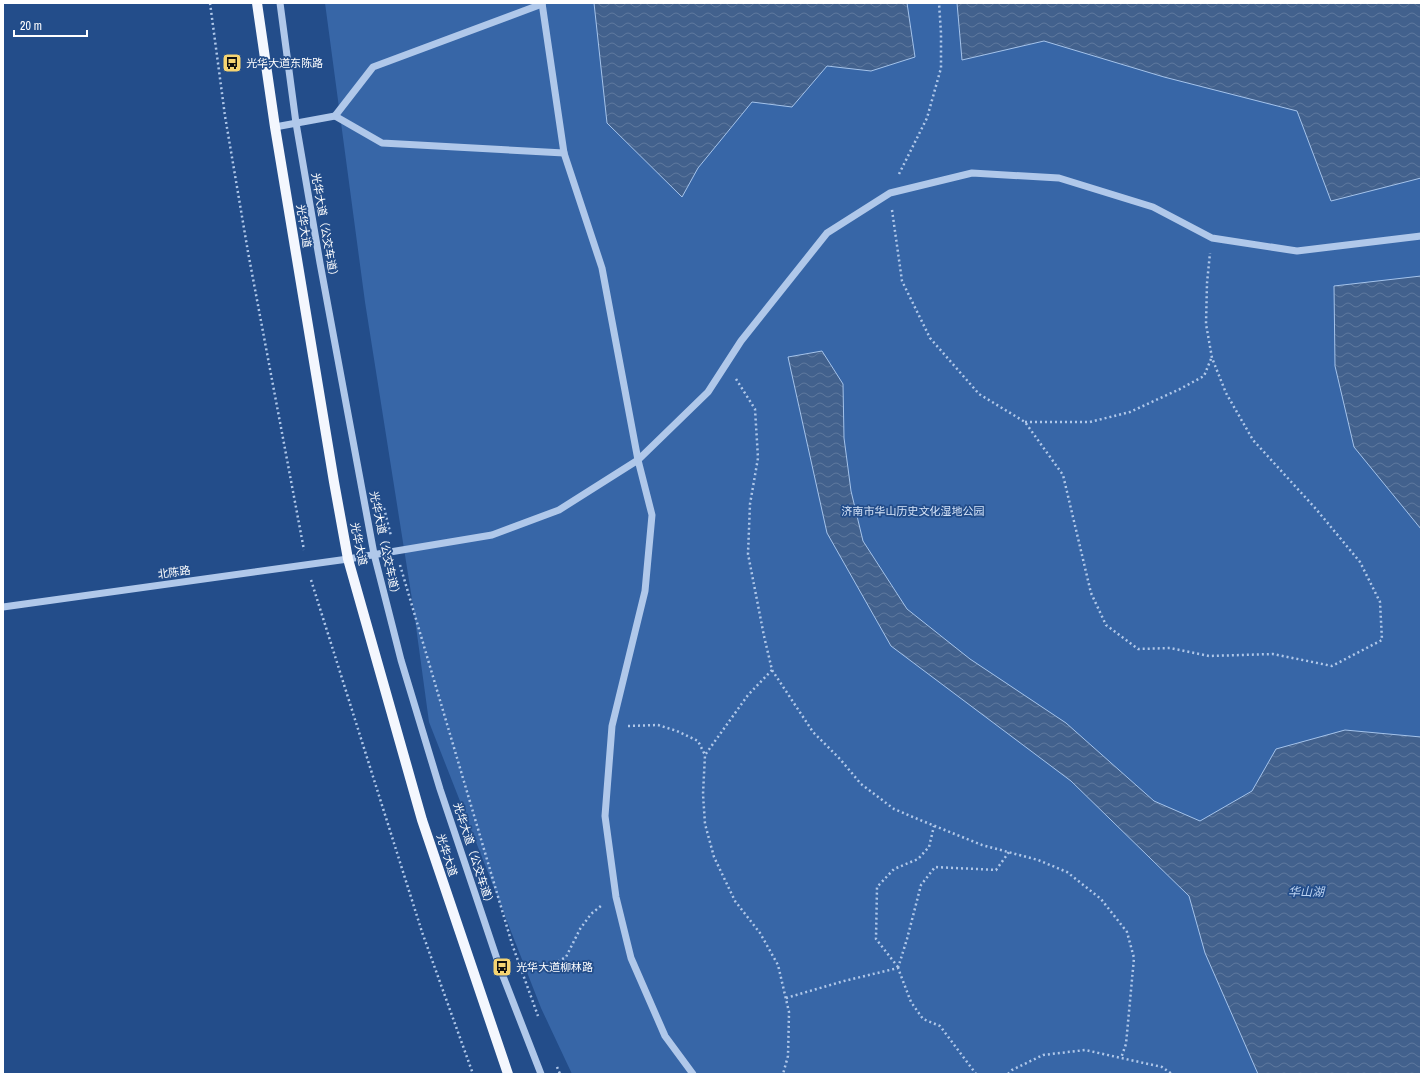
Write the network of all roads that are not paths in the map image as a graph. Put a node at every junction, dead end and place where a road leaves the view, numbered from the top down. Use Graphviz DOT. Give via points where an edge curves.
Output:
graph roads {
  1 [pos="257,3"];
  2 [pos="280,3"];
  3 [pos="542,4"];
  4 [pos="335,116"];
  5 [pos="296,123"];
  6 [pos="275,127"];
  7 [pos="564,153"];
  8 [pos="1421,236"];
  9 [pos="638,460"];
  10 [pos="374,554"];
  11 [pos="348,559"];
  12 [pos="3,607"];
  13 [pos="508,1074"];
  14 [pos="541,1074"];
  15 [pos="693,1074"];
  1 -- 6 [label="main road, 光华大道"];
  2 -- 5 [label="street, 光华大道（公交车道）"];
  3 -- 4 [label="street" via="373,67"];
  3 -- 7 [label="street"];
  4 -- 5 [label="street"];
  4 -- 7 [label="street" via="382,143"];
  5 -- 6 [label="street"];
  5 -- 10 [label="street, 光华大道（公交车道）" via="332,335"];
  6 -- 11 [label="main road, 光华大道"];
  7 -- 9 [label="street" via="602,268"];
  8 -- 9 [label="street, 北陈路" via="1297,251 1212,238 1153,208 1059,178 972,174 890,193 827,233 741,341 708,392"];
  9 -- 10 [label="street, 北陈路" via="559,510 492,535"];
  9 -- 15 [label="street" via="652,515 645,591 612,726 605,816 616,897 631,958 665,1036"];
  10 -- 11 [label="street, 北陈路"];
  10 -- 14 [label="street, 光华大道（公交车道）" via="401,660 440,790 501,971"];
  11 -- 12 [label="street, 北陈路"];
  11 -- 13 [label="main road, 光华大道" via="422,820"];
}
